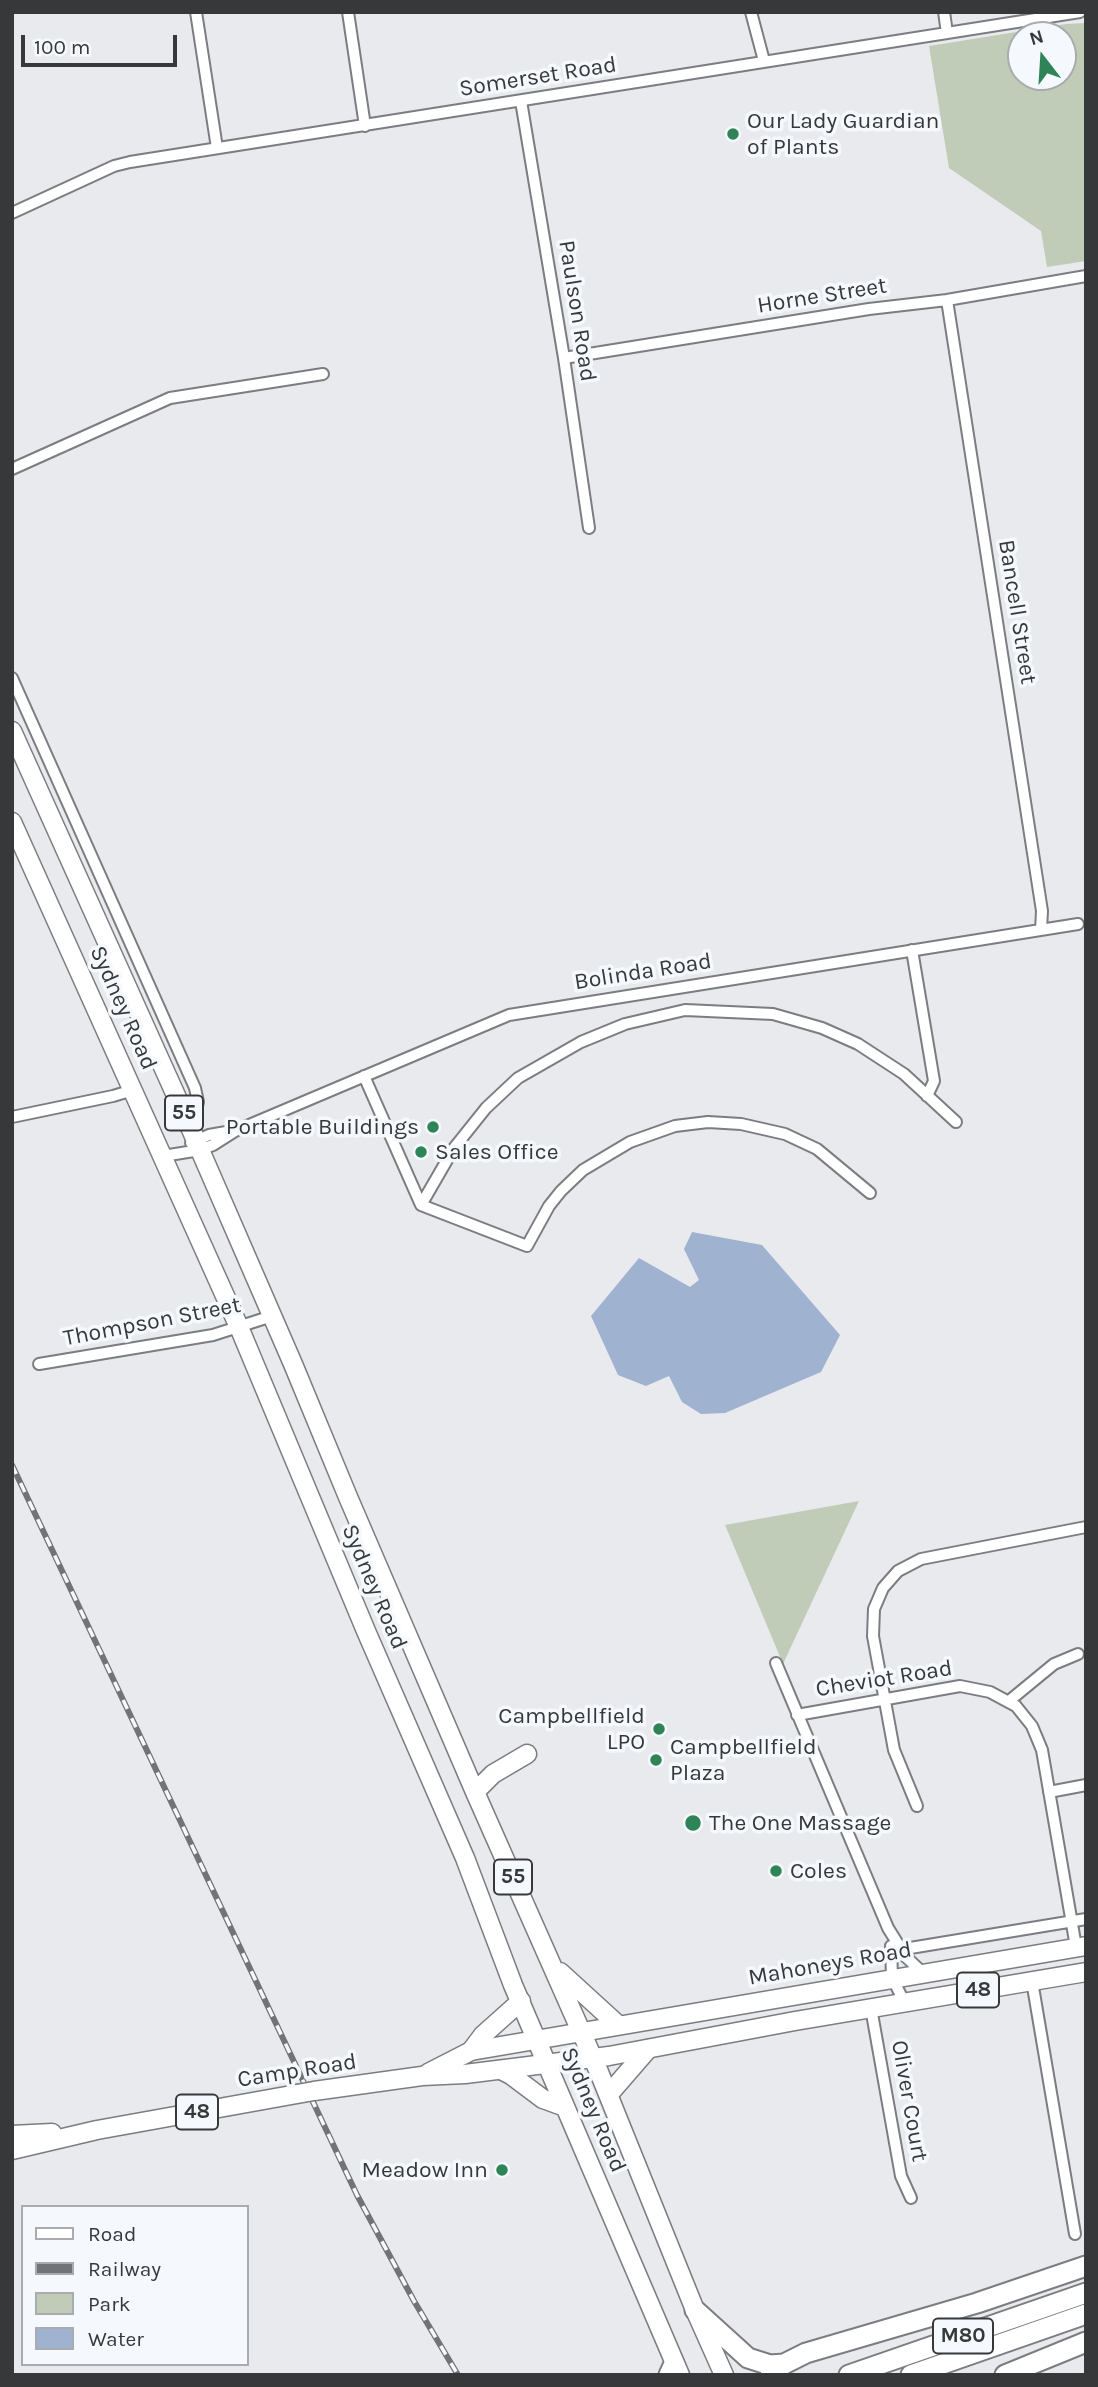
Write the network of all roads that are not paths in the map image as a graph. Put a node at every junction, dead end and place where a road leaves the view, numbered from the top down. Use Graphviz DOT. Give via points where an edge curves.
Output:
graph roads {
  1 [pos="196,12"];
  2 [pos="348,12"];
  3 [pos="751,12"];
  4 [pos="943,12"];
  5 [pos="1079,12"];
  6 [pos="947,33"];
  7 [pos="764,61"];
  8 [pos="521,101"];
  9 [pos="365,126"];
  10 [pos="217,148"];
  11 [pos="12,213"];
  12 [pos="1086,276"];
  13 [pos="947,300"];
  14 [pos="564,358"];
  15 [pos="323,374"];
  16 [pos="12,469"];
  17 [pos="589,528"];
  18 [pos="12,678"];
  19 [pos="12,731"];
  20 [pos="71,809"];
  21 [pos="51,818"];
  22 [pos="12,822"];
  23 [pos="1077,924"];
  24 [pos="1041,930"];
  25 [pos="912,950"];
  26 [pos="364,1076"];
  27 [pos="133,1090"];
  28 [pos="927,1096"];
  29 [pos="12,1117"];
  30 [pos="187,1120"];
  31 [pos="956,1122"];
  32 [pos="198,1145"];
  33 [pos="163,1156"];
  34 [pos="870,1193"];
  35 [pos="421,1205"];
  36 [pos="272,1317"];
  37 [pos="239,1327"];
  38 [pos="39,1364"];
  39 [pos="1086,1527"];
  40 [pos="1078,1654"];
  41 [pos="776,1663"];
  42 [pos="885,1699"];
  43 [pos="1009,1701"];
  44 [pos="797,1715"];
  45 [pos="527,1754"];
  46 [pos="1086,1786"];
  47 [pos="475,1792"];
  48 [pos="1049,1792"];
  49 [pos="917,1805"];
  50 [pos="1086,1919"];
  51 [pos="1071,1921"];
  52 [pos="1081,1947"];
  53 [pos="896,1950"];
  54 [pos="551,1962"];
  55 [pos="1086,1972"];
  56 [pos="923,1973"];
  57 [pos="891,1978"];
  58 [pos="1032,1981"];
  59 [pos="521,2001"];
  60 [pos="905,2003"];
  61 [pos="871,2008"];
  62 [pos="686,2015"];
  63 [pos="618,2025"];
  64 [pos="582,2031"];
  65 [pos="536,2038"];
  66 [pos="690,2040"];
  67 [pos="648,2049"];
  68 [pos="471,2051"];
  69 [pos="593,2058"];
  70 [pos="547,2064"];
  71 [pos="500,2070"];
  72 [pos="422,2076"];
  73 [pos="609,2094"];
  74 [pos="565,2107"];
  75 [pos="97,2130"];
  76 [pos="12,2135"];
  77 [pos="12,2150"];
  78 [pos="911,2199"];
  79 [pos="1075,2234"];
  80 [pos="1086,2266"];
  81 [pos="1086,2293"];
  82 [pos="695,2310"];
  83 [pos="1086,2314"];
  84 [pos="1086,2343"];
  85 [pos="777,2369"];
  86 [pos="674,2371"];
  87 [pos="724,2375"];
  88 [pos="849,2375"];
  89 [pos="911,2375"];
  90 [pos="1005,2375"];
  1 -- 10 [label="street"];
  2 -- 9 [label="street"];
  3 -- 7 [label="street"];
  4 -- 6 [label="street"];
  5 -- 6 [label="street, Somerset Road"];
  6 -- 7 [label="street, Somerset Road"];
  7 -- 8 [label="street, Somerset Road"];
  8 -- 9 [label="street, Somerset Road"];
  8 -- 14 [label="street, Paulson Road"];
  9 -- 10 [label="street, Somerset Road"];
  10 -- 11 [label="street, Somerset Road" via="114,166"];
  12 -- 13 [label="street, Horne Street"];
  13 -- 14 [label="street, Horne Street"];
  13 -- 24 [label="street, Bancell Street" via="1042,912"];
  14 -- 17 [label="street, Paulson Road"];
  15 -- 16 [label="street" via="170,398"];
  18 -- 20 [label="street, Sydney Road"];
  19 -- 21 [label="main road, Sydney Road / 55"];
  20 -- 21 [label="street"];
  20 -- 30 [label="street, Sydney Road" via="195,1088 198,1102"];
  21 -- 30 [label="main road, Sydney Road / 55"];
  22 -- 27 [label="main road, Sydney Road / 55"];
  23 -- 24 [label="street, Bolinda Road"];
  24 -- 25 [label="street, Bolinda Road"];
  25 -- 26 [label="street, Bolinda Road" via="509,1015"];
  25 -- 28 [label="street" via="934,1081"];
  26 -- 32 [label="street, Bolinda Road"];
  26 -- 35 [label="street"];
  27 -- 29 [label="street"];
  27 -- 33 [label="main road, Sydney Road / 55"];
  28 -- 31 [label="street"];
  28 -- 35 [label="street" via="904,1074 858,1044 822,1028 773,1014 685,1010 592,1037 518,1078 454,1148"];
  30 -- 32 [label="main road, Sydney Road / 55"];
  32 -- 33 [label="street, Bolinda Road"];
  32 -- 36 [label="main road, Sydney Road / 55"];
  33 -- 37 [label="main road, Sydney Road / 55"];
  34 -- 35 [label="street" via="817,1149 779,1132 708,1122 675,1126 630,1142 583,1170 561,1191 527,1246"];
  36 -- 37 [label="street, Thompson Street"];
  36 -- 47 [label="main road, Sydney Road / 55"];
  37 -- 38 [label="street, Thompson Street"];
  37 -- 59 [label="main road, Sydney Road / 55" via="465,1858"];
  39 -- 42 [label="street" via="935,1555 898,1571 878,1598 873,1618"];
  40 -- 43 [label="street" via="1055,1664"];
  41 -- 44 [label="street"];
  42 -- 43 [label="street, Cheviot Road" via="960,1686 980,1688"];
  42 -- 44 [label="street, Cheviot Road"];
  42 -- 49 [label="street" via="895,1754"];
  43 -- 48 [label="street, Cheviot Road" via="1036,1734"];
  44 -- 53 [label="street"];
  45 -- 47 [label="main road"];
  46 -- 48 [label="street"];
  47 -- 54 [label="main road, Sydney Road / 55"];
  48 -- 51 [label="street, Cheviot Road"];
  50 -- 51 [label="street"];
  51 -- 52 [label="street, Cheviot Road"];
  51 -- 53 [label="street"];
  52 -- 56 [label="main road, Mahoneys Road / 48"];
  53 -- 56 [label="street"];
  53 -- 57 [label="street"];
  54 -- 63 [label="main road"];
  54 -- 64 [label="main road, Sydney Road / 55"];
  55 -- 58 [label="main road, 48"];
  56 -- 57 [label="main road, Mahoneys Road / 48"];
  57 -- 60 [label="street"];
  57 -- 62 [label="main road, Mahoneys Road / 48"];
  58 -- 60 [label="main road, 48"];
  58 -- 79 [label="street"];
  59 -- 65 [label="main road, Sydney Road / 55"];
  59 -- 68 [label="main road"];
  60 -- 61 [label="main road, 48"];
  61 -- 66 [label="main road, 48"];
  61 -- 78 [label="street, Oliver Court" via="901,2176"];
  62 -- 63 [label="main road, Mahoneys Road / 48"];
  62 -- 66 [label="main road"];
  63 -- 64 [label="main road, Mahoneys Road / 48"];
  64 -- 65 [label="main road, Camp Road / 48"];
  64 -- 69 [label="main road, Sydney Road / 55"];
  65 -- 68 [label="main road, Camp Road / 48"];
  65 -- 70 [label="main road, Sydney Road / 55"];
  66 -- 67 [label="main road, 48"];
  67 -- 69 [label="main road, 48"];
  67 -- 73 [label="main road"];
  68 -- 72 [label="main road, Camp Road / 48"];
  69 -- 70 [label="main road, Camp Road / 48"];
  69 -- 73 [label="main road, Sydney Road / 55"];
  70 -- 71 [label="main road, Camp Road / 48"];
  70 -- 74 [label="main road, Sydney Road / 55"];
  71 -- 72 [label="main road, Camp Road / 48"];
  71 -- 74 [label="main road"];
  72 -- 75 [label="main road, Camp Road / 48"];
  73 -- 82 [label="main road, Sydney Road / 55"];
  74 -- 86 [label="main road, Sydney Road / 55"];
  75 -- 76 [label="main road, Camp Road / 48"];
  75 -- 77 [label="main road, Camp Road / 48"];
  80 -- 85 [label="highway" via="806,2353"];
  81 -- 88 [label="highway, M80"];
  82 -- 85 [label="highway" via="748,2358"];
  82 -- 87 [label="main road, Sydney Road / 55"];
  83 -- 89 [label="highway, M80"];
  84 -- 90 [label="highway"];
}
